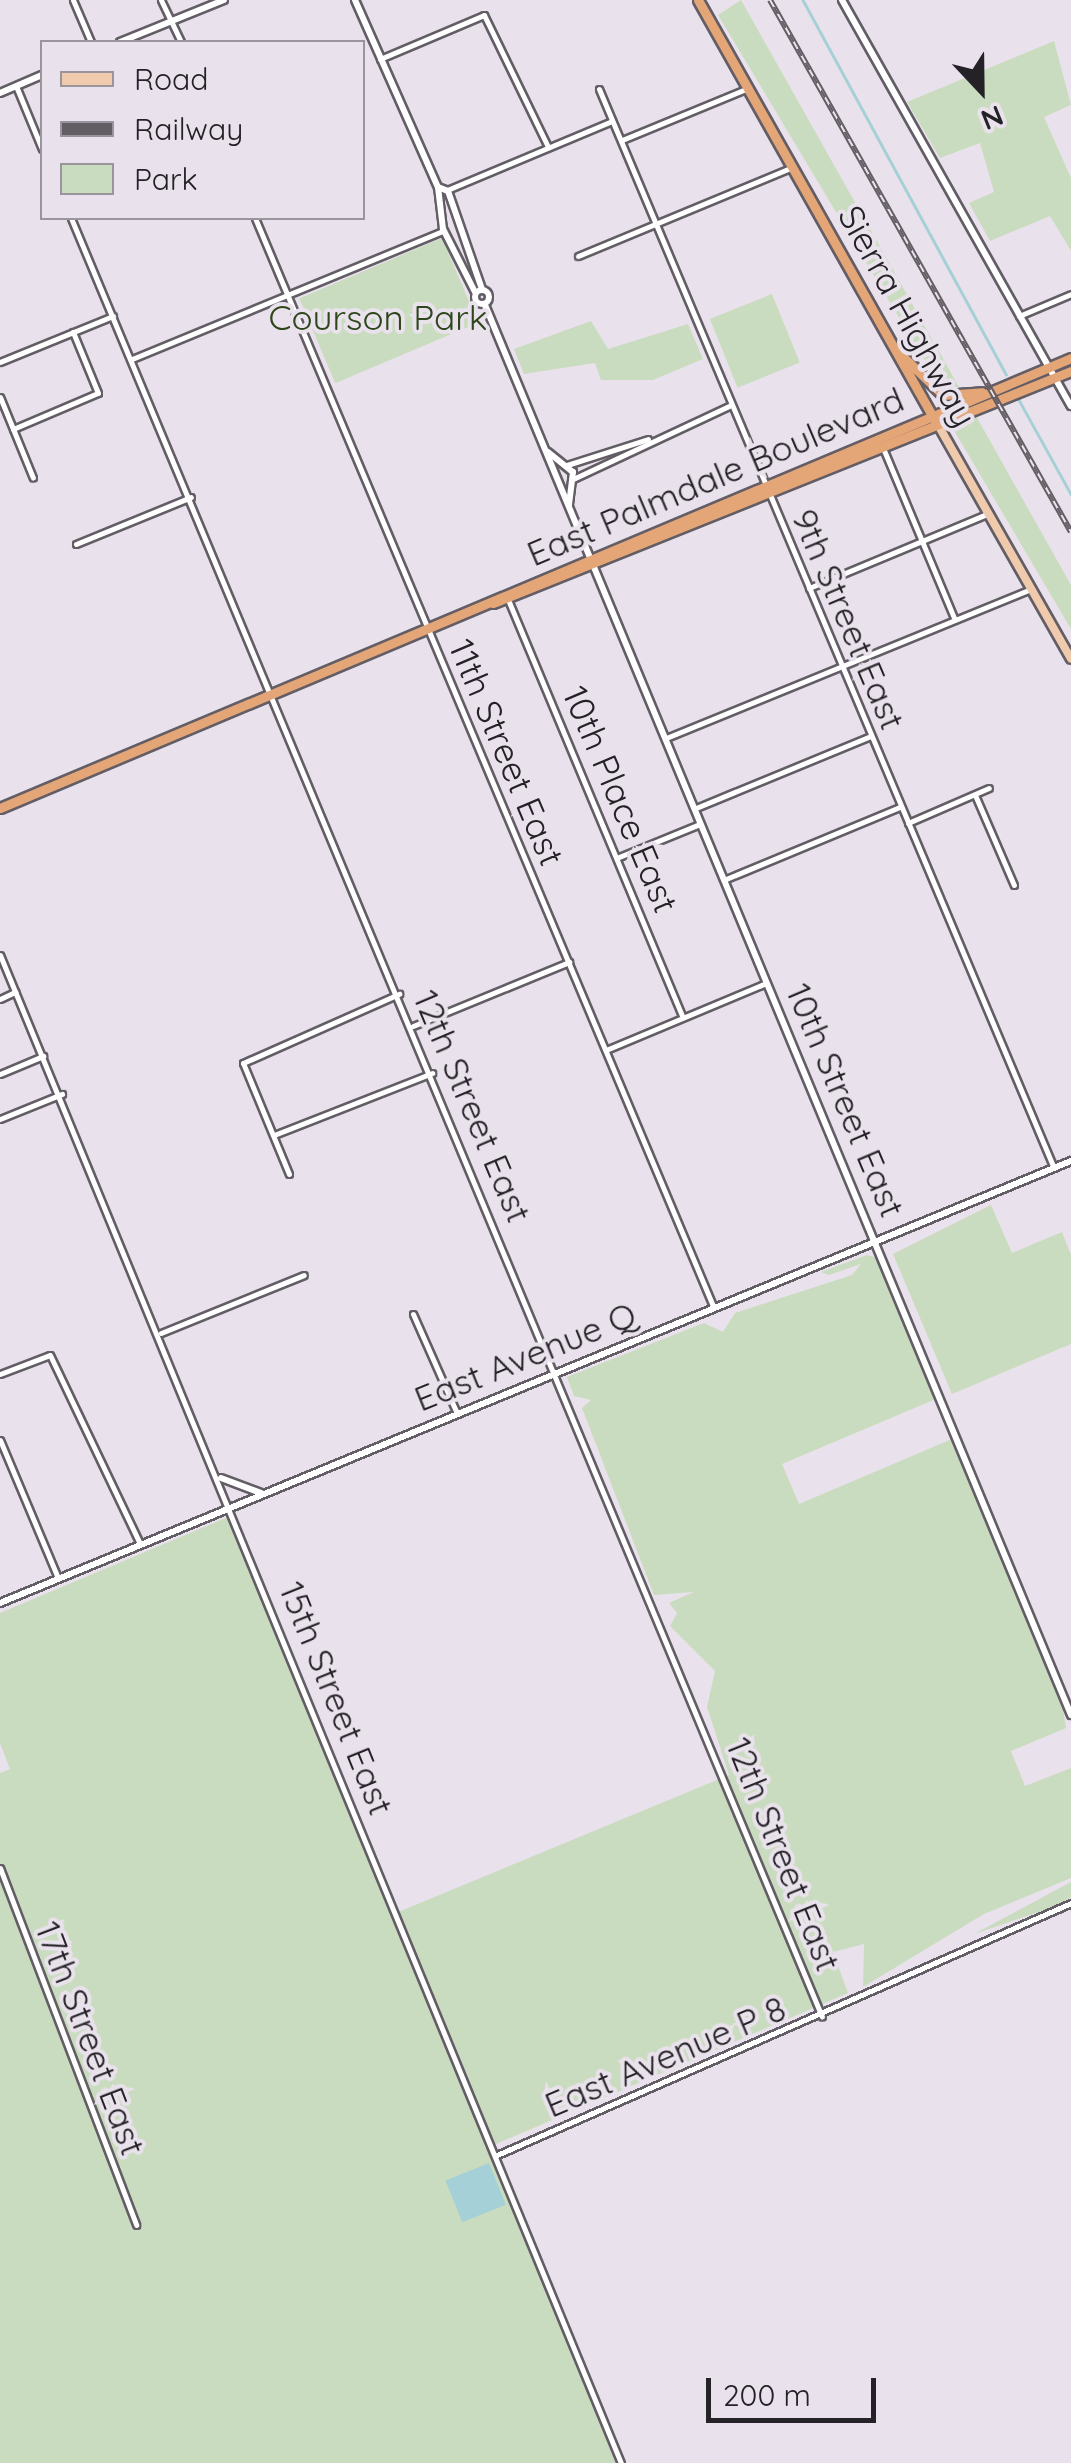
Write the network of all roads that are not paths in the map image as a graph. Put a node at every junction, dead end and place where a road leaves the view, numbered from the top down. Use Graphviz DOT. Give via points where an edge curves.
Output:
graph roads {
  1 [pos="73,0"];
  2 [pos="160,0"];
  3 [pos="224,0"];
  4 [pos="355,0"];
  5 [pos="698,0"];
  6 [pos="842,0"];
  7 [pos="171,22"];
  8 [pos="90,40"];
  9 [pos="125,40"];
  10 [pos="180,40"];
  11 [pos="380,59"];
  12 [pos="40,76"];
  13 [pos="16,86"];
  14 [pos="599,88"];
  15 [pos="748,88"];
  16 [pos="0,92"];
  17 [pos="612,120"];
  18 [pos="621,141"];
  19 [pos="40,144"];
  20 [pos="548,147"];
  21 [pos="793,167"];
  22 [pos="438,187"];
  23 [pos="447,194"];
  24 [pos="438,201"];
  25 [pos="72,220"];
  26 [pos="256,220"];
  27 [pos="655,224"];
  28 [pos="449,230"];
  29 [pos="578,256"];
  30 [pos="1071,294"];
  31 [pos="288,296"];
  32 [pos="113,316"];
  33 [pos="1019,316"];
  34 [pos="73,332"];
  35 [pos="897,351"];
  36 [pos="1071,358"];
  37 [pos="132,359"];
  38 [pos="0,362"];
  39 [pos="1048,366"];
  40 [pos="1071,370"];
  41 [pos="1054,376"];
  42 [pos="985,392"];
  43 [pos="0,397"];
  44 [pos="731,405"];
  45 [pos="1071,406"];
  46 [pos="934,419"];
  47 [pos="13,429"];
  48 [pos="648,440"];
  49 [pos="882,446"];
  50 [pos="547,451"];
  51 [pos="564,465"];
  52 [pos="552,470"];
  53 [pos="33,478"];
  54 [pos="571,481"];
  55 [pos="555,484"];
  56 [pos="767,490"];
  57 [pos="190,497"];
  58 [pos="570,508"];
  59 [pos="989,514"];
  60 [pos="923,541"];
  61 [pos="76,544"];
  62 [pos="592,562"];
  63 [pos="809,588"];
  64 [pos="1032,590"];
  65 [pos="509,602"];
  66 [pos="494,603"];
  67 [pos="955,620"];
  68 [pos="429,630"];
  69 [pos="1071,659"];
  70 [pos="842,666"];
  71 [pos="272,694"];
  72 [pos="870,736"];
  73 [pos="666,738"];
  74 [pos="989,788"];
  75 [pos="975,795"];
  76 [pos="900,806"];
  77 [pos="0,808"];
  78 [pos="696,808"];
  79 [pos="703,823"];
  80 [pos="908,823"];
  81 [pos="620,857"];
  82 [pos="726,879"];
  83 [pos="1014,884"];
  84 [pos="0,955"];
  85 [pos="569,962"];
  86 [pos="768,982"];
  87 [pos="16,992"];
  88 [pos="399,994"];
  89 [pos="0,998"];
  90 [pos="684,1017"];
  91 [pos="412,1026"];
  92 [pos="606,1050"];
  93 [pos="44,1055"];
  94 [pos="432,1073"];
  95 [pos="0,1074"];
  96 [pos="62,1094"];
  97 [pos="0,1119"];
  98 [pos="274,1135"];
  99 [pos="1071,1160"];
  100 [pos="1054,1168"];
  101 [pos="289,1174"];
  102 [pos="878,1240"];
  103 [pos="304,1275"];
  104 [pos="713,1306"];
  105 [pos="413,1314"];
  106 [pos="161,1333"];
  107 [pos="558,1370"];
  108 [pos="0,1374"];
  109 [pos="456,1411"];
  110 [pos="0,1440"];
  111 [pos="221,1478"];
  112 [pos="262,1493"];
  113 [pos="232,1506"];
  114 [pos="140,1544"];
  115 [pos="58,1578"];
  116 [pos="0,1602"];
  117 [pos="1071,1715"];
  118 [pos="0,1868"];
  119 [pos="1071,1903"];
  120 [pos="822,2016"];
  121 [pos="496,2155"];
  122 [pos="136,2225"];
  123 [pos="621,2463"];
  1 -- 8 [label="street"];
  2 -- 7 [label="street"];
  3 -- 7 [label="main road"];
  4 -- 11 [label="main road"];
  5 -- 15 [label="highway, Sierra Highway"];
  6 -- 33 [label="main road"];
  7 -- 9 [label="main road"];
  7 -- 10 [label="street"];
  11 -- 20 [label="street" via="484,15"];
  11 -- 22 [label="main road"];
  12 -- 13 [label="main road"];
  13 -- 16 [label="main road"];
  13 -- 19 [label="street"];
  14 -- 17 [label="street, 9th Street East"];
  15 -- 18 [label="street"];
  15 -- 21 [label="highway, Sierra Highway"];
  17 -- 18 [label="street, 9th Street East"];
  17 -- 20 [label="street"];
  18 -- 27 [label="street, 9th Street East"];
  20 -- 23 [label="street"];
  21 -- 27 [label="street"];
  21 -- 35 [label="highway, Sierra Highway"];
  22 -- 23 [label="main road"];
  22 -- 24 [label="main road"];
  23 -- 24 [label="main road"];
  23 -- 28 [label="main road" via="454,221"];
  24 -- 28 [label="main road"];
  25 -- 32 [label="street, 12th Street East"];
  26 -- 31 [label="street, 11th Street East"];
  27 -- 29 [label="street"];
  27 -- 44 [label="street, 9th Street East"];
  28 -- 31 [label="street"];
  28 -- 50 [label="main road"];
  30 -- 33 [label="street"];
  31 -- 37 [label="street"];
  31 -- 68 [label="street, 11th Street East"];
  32 -- 34 [label="street"];
  32 -- 37 [label="street, 12th Street East"];
  33 -- 39 [label="main road"];
  34 -- 38 [label="street"];
  34 -- 47 [label="street" via="98,393"];
  35 -- 42 [label="highway" via="943,395"];
  35 -- 46 [label="highway, Sierra Highway"];
  36 -- 39 [label="highway, East Palmdale Boulevard"];
  37 -- 57 [label="street, 12th Street East"];
  39 -- 41 [label="main road"];
  39 -- 42 [label="highway, East Palmdale Boulevard"];
  40 -- 41 [label="highway, East Palmdale Boulevard"];
  41 -- 45 [label="main road"];
  41 -- 46 [label="highway, East Palmdale Boulevard"];
  42 -- 46 [label="highway, East Palmdale Boulevard"];
  43 -- 47 [label="street"];
  44 -- 48 [label="street"];
  44 -- 56 [label="street, 9th Street East"];
  46 -- 49 [label="highway, East Palmdale Boulevard"];
  46 -- 56 [label="highway, East Palmdale Boulevard"];
  46 -- 59 [label="main road, Sierra Highway"];
  47 -- 53 [label="street"];
  48 -- 51 [label="street"];
  48 -- 54 [label="street"];
  49 -- 56 [label="highway, East Palmdale Boulevard"];
  49 -- 60 [label="street"];
  50 -- 51 [label="main road"];
  50 -- 52 [label="main road"];
  51 -- 52 [label="main road"];
  51 -- 54 [label="main road"];
  52 -- 55 [label="main road, 10th Street East"];
  54 -- 55 [label="main road"];
  54 -- 58 [label="main road, 10th Street East"];
  55 -- 58 [label="main road, 10th Street East"];
  56 -- 62 [label="highway, East Palmdale Boulevard"];
  56 -- 63 [label="street, 9th Street East"];
  57 -- 61 [label="street"];
  57 -- 71 [label="street, 12th Street East"];
  58 -- 62 [label="main road, 10th Street East"];
  59 -- 60 [label="street"];
  59 -- 64 [label="main road, Sierra Highway"];
  60 -- 63 [label="street"];
  60 -- 67 [label="street"];
  62 -- 65 [label="highway, East Palmdale Boulevard"];
  62 -- 66 [label="highway, East Palmdale Boulevard"];
  62 -- 73 [label="main road, 10th Street East"];
  63 -- 70 [label="street, 9th Street East"];
  64 -- 67 [label="street"];
  64 -- 69 [label="main road, Sierra Highway"];
  65 -- 66 [label="highway, East Palmdale Boulevard"];
  65 -- 81 [label="street, 10th Place East"];
  66 -- 68 [label="highway, East Palmdale Boulevard"];
  67 -- 70 [label="street"];
  68 -- 71 [label="highway, East Palmdale Boulevard"];
  68 -- 85 [label="street, 11th Street East"];
  70 -- 72 [label="street, 9th Street East"];
  70 -- 73 [label="street"];
  71 -- 77 [label="highway, East Palmdale Boulevard"];
  71 -- 88 [label="street, 12th Street East"];
  72 -- 76 [label="street, 9th Street East"];
  72 -- 78 [label="street"];
  73 -- 78 [label="main road, 10th Street East"];
  74 -- 75 [label="street"];
  75 -- 80 [label="street"];
  75 -- 83 [label="street"];
  76 -- 80 [label="street, 9th Street East"];
  76 -- 82 [label="street"];
  78 -- 79 [label="main road, 10th Street East"];
  79 -- 81 [label="street"];
  79 -- 82 [label="main road, 10th Street East"];
  80 -- 100 [label="street, 9th Street East"];
  81 -- 90 [label="street, 10th Place East"];
  82 -- 86 [label="main road, 10th Street East"];
  84 -- 87 [label="street, 15th Street East"];
  85 -- 91 [label="street"];
  85 -- 92 [label="street, 11th Street East"];
  86 -- 90 [label="street"];
  86 -- 102 [label="main road, 10th Street East"];
  87 -- 89 [label="street"];
  87 -- 93 [label="street, 15th Street East"];
  88 -- 91 [label="street, 12th Street East"];
  88 -- 98 [label="street" via="243,1063"];
  90 -- 92 [label="street"];
  91 -- 94 [label="street, 12th Street East"];
  92 -- 104 [label="street, 11th Street East"];
  93 -- 95 [label="street"];
  93 -- 96 [label="street, 15th Street East"];
  94 -- 98 [label="street"];
  94 -- 107 [label="street, 12th Street East"];
  96 -- 97 [label="street"];
  96 -- 106 [label="street, 15th Street East"];
  98 -- 101 [label="street"];
  99 -- 100 [label="main road, East Avenue Q"];
  100 -- 102 [label="main road, East Avenue Q"];
  102 -- 104 [label="main road, East Avenue Q"];
  102 -- 117 [label="main road, 10th Street East"];
  103 -- 106 [label="street"];
  104 -- 107 [label="main road, East Avenue Q"];
  105 -- 109 [label="street"];
  106 -- 111 [label="street, 15th Street East"];
  107 -- 109 [label="main road, East Avenue Q"];
  107 -- 120 [label="street, 12th Street East"];
  108 -- 114 [label="street" via="50,1355"];
  109 -- 112 [label="main road, East Avenue Q"];
  110 -- 115 [label="street"];
  111 -- 112 [label="main road"];
  111 -- 113 [label="street, 15th Street East"];
  112 -- 113 [label="main road, East Avenue Q"];
  113 -- 114 [label="main road, East Avenue Q"];
  113 -- 121 [label="street, 15th Street East"];
  114 -- 115 [label="main road, East Avenue Q"];
  115 -- 116 [label="main road, East Avenue Q"];
  118 -- 122 [label="street, 17th Street East"];
  119 -- 120 [label="street, East Avenue P 8"];
  120 -- 121 [label="street, East Avenue P 8"];
  121 -- 123 [label="street, 15th Street East"];
}
